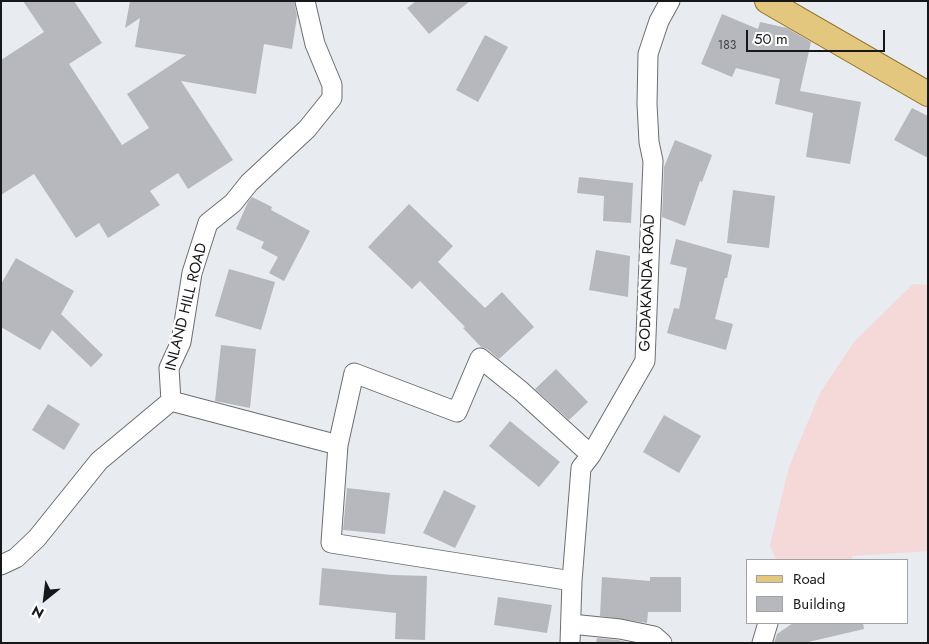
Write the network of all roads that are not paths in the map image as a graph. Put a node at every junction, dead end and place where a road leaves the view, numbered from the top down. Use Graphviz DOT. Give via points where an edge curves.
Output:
graph roads {
  1 [pos="305,1"];
  2 [pos="670,1"];
  3 [pos="774,3"];
  4 [pos="928,94"];
  5 [pos="170,401"];
  6 [pos="338,445"];
  7 [pos="591,455"];
  8 [pos="1,565"];
  9 [pos="572,581"];
  10 [pos="768,624"];
  11 [pos="570,634"];
  12 [pos="662,643"];
  13 [pos="762,643"];
  1 -- 5 [label="street, INLAND HILL ROAD" via="315,44 332,85 332,98 307,129 249,183 233,203 208,223 192,273 181,342 169,368"];
  2 -- 7 [label="street, GODAKANDA ROAD" via="659,20 648,54 647,104 653,161 645,361"];
  3 -- 4 [label="main road"];
  5 -- 6 [label="street"];
  5 -- 8 [label="street" via="99,461 37,538 16,558"];
  6 -- 7 [label="street" via="354,373 457,412 480,358"];
  6 -- 9 [label="street" via="331,543"];
  7 -- 9 [label="street, GODAKANDA ROAD" via="581,468"];
  9 -- 11 [label="street, GODAKANDA ROAD"];
  10 -- 13 [label="street"];
  11 -- 12 [label="street" via="620,629 654,636"];
}
